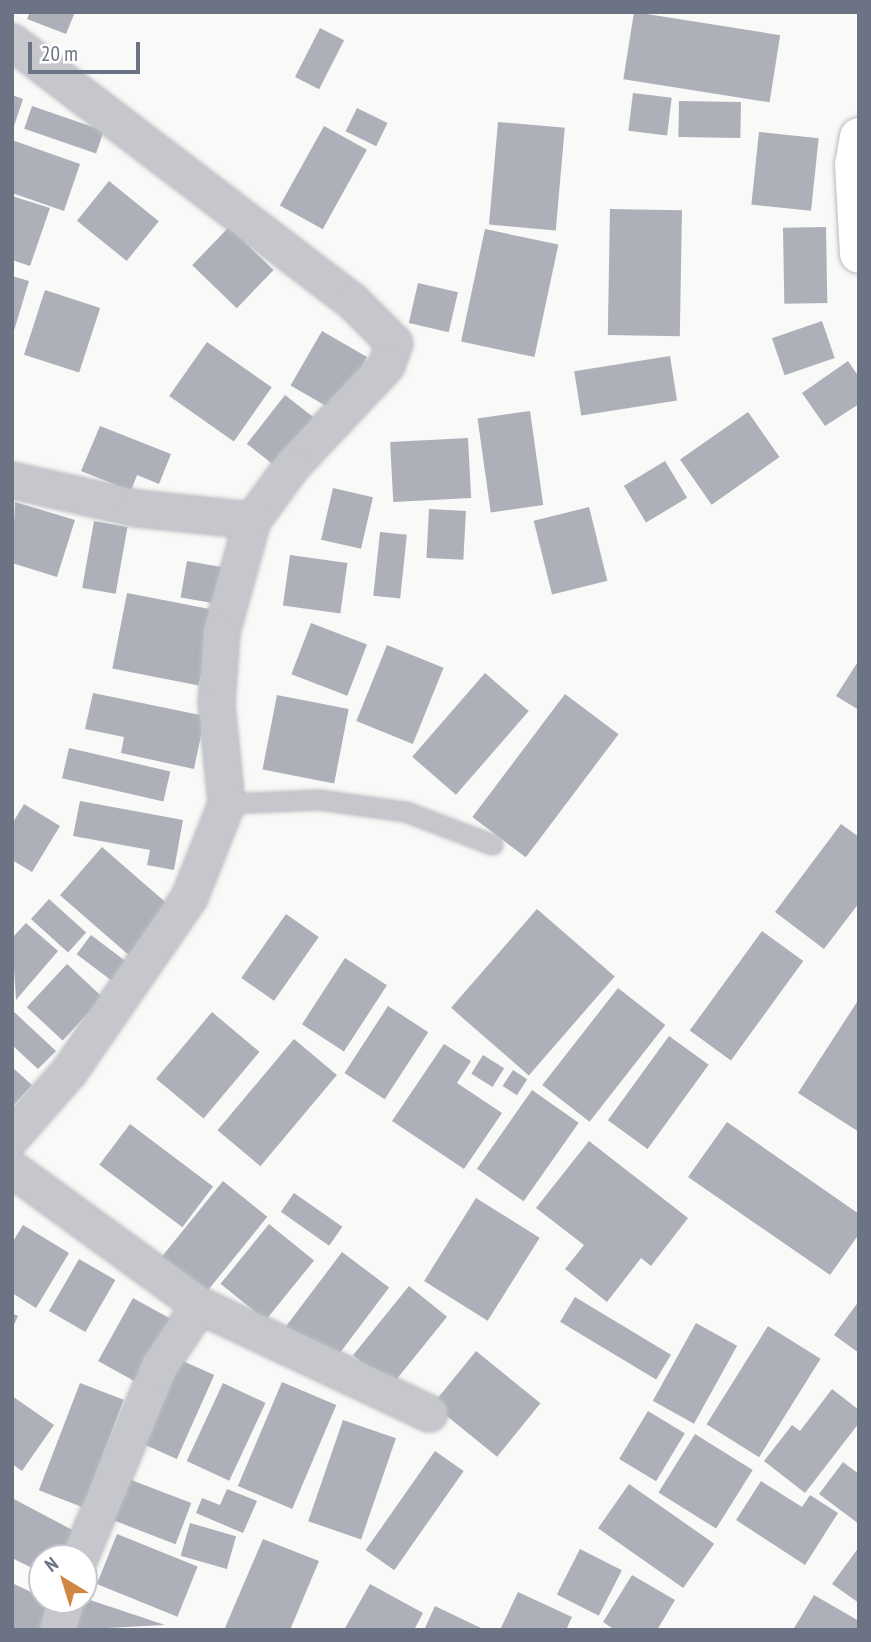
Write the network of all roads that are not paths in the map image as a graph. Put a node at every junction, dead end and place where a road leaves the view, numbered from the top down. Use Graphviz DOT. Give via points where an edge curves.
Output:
graph roads {
  1 [pos="12,42"];
  2 [pos="859,137"];
  3 [pos="859,254"];
  4 [pos="12,480"];
  5 [pos="252,520"];
  6 [pos="226,804"];
  7 [pos="494,845"];
  8 [pos="12,1136"];
  9 [pos="12,1169"];
  10 [pos="199,1305"];
  11 [pos="429,1413"];
  12 [pos="85,1544"];
  1 -- 5 [label="street" via="341,292 394,343 386,365 292,465"];
  2 -- 3 [label="main road" via="854,164"];
  4 -- 5 [label="street" via="136,508"];
  5 -- 6 [label="street" via="220,632 216,703"];
  6 -- 7 [label="lane" via="319,800 406,812"];
  6 -- 8 [label="street" via="189,897 69,1071"];
  9 -- 10 [label="street"];
  10 -- 11 [label="street"];
  10 -- 12 [label="street" via="159,1366"];
}
